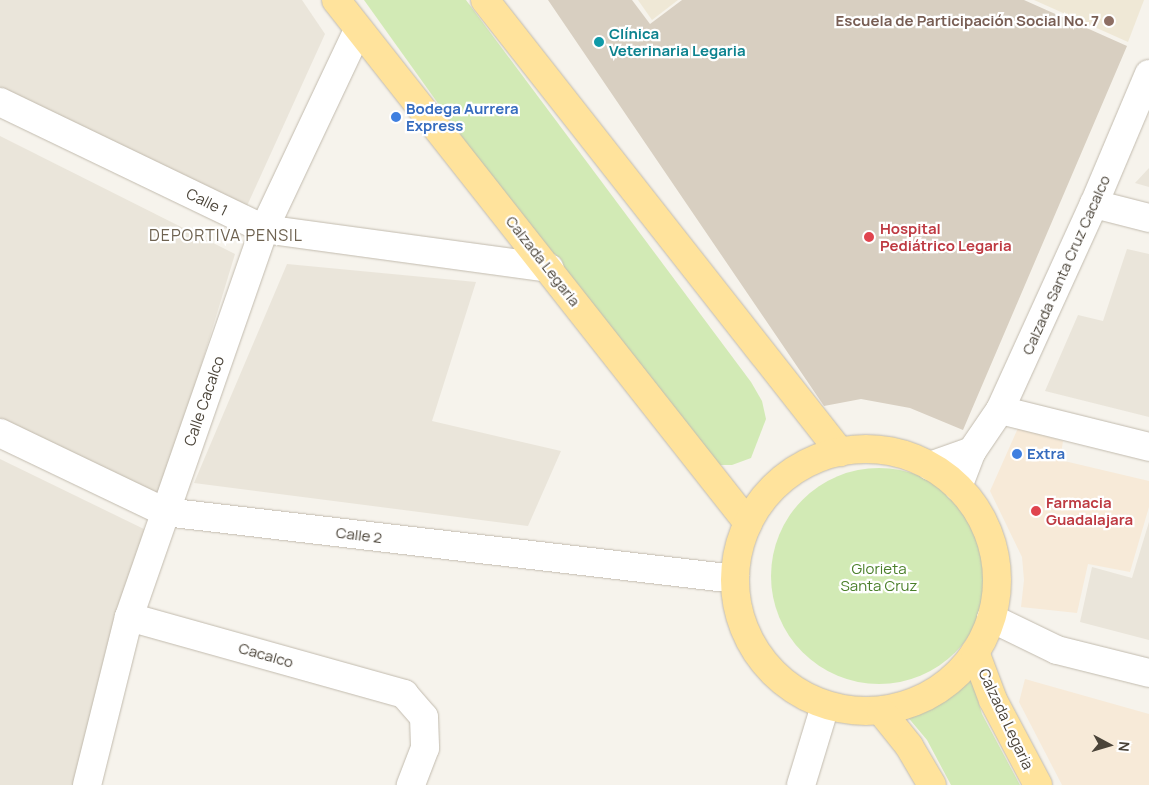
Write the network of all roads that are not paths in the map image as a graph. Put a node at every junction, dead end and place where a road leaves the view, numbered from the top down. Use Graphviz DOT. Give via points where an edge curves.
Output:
graph roads {
  1 [pos="336,0"];
  2 [pos="485,0"];
  3 [pos="358,30"];
  4 [pos="1149,74"];
  5 [pos="0,102"];
  6 [pos="1094,204"];
  7 [pos="1149,218"];
  8 [pos="264,229"];
  9 [pos="549,268"];
  10 [pos="1000,410"];
  11 [pos="0,432"];
  12 [pos="1149,447"];
  13 [pos="972,451"];
  14 [pos="840,452"];
  15 [pos="930,466"];
  16 [pos="958,487"];
  17 [pos="165,512"];
  18 [pos="748,523"];
  19 [pos="735,579"];
  20 [pos="129,617"];
  21 [pos="991,618"];
  22 [pos="975,652"];
  23 [pos="1149,673"];
  24 [pos="825,706"];
  25 [pos="880,711"];
  26 [pos="88,785"];
  27 [pos="411,785"];
  28 [pos="801,785"];
  29 [pos="932,785"];
  30 [pos="1038,785"];
  1 -- 3 [label="main road, Calzada Legaria"];
  2 -- 14 [label="main road"];
  3 -- 8 [label="street, Calle Cacalco"];
  3 -- 9 [label="main road, Calzada Legaria"];
  4 -- 6 [label="street, Calzada Santa Cruz Cacalco"];
  5 -- 8 [label="street, Calle 1"];
  6 -- 7 [label="street"];
  6 -- 10 [label="street, Calzada Santa Cruz Cacalco"];
  8 -- 9 [label="street, Calle 1"];
  8 -- 17 [label="street, Calle Cacalco"];
  9 -- 18 [label="main road, Calzada Legaria"];
  10 -- 12 [label="street"];
  10 -- 13 [label="street, Calzada Santa Cruz Cacalco"];
  11 -- 17 [label="street, Calle 2"];
  13 -- 15 [label="street"];
  13 -- 16 [label="street, Calzada Santa Cruz Cacalco"];
  14 -- 15 [label="main road" via="886,451"];
  14 -- 18 [label="main road" via="811,461 786,476 764,498"];
  15 -- 16 [label="main road"];
  16 -- 21 [label="main road" via="984,526 992,548 995,595"];
  17 -- 19 [label="street, Calle 2"];
  17 -- 20 [label="street, Calle Cacalco"];
  18 -- 19 [label="main road" via="738,550"];
  19 -- 24 [label="main road" via="740,620 759,657 788,686"];
  20 -- 26 [label="street, Calle Cacalco"];
  20 -- 27 [label="street, Cacalco" via="404,694 424,717 425,748"];
  21 -- 22 [label="main road"];
  21 -- 23 [label="street" via="1057,650"];
  22 -- 25 [label="main road" via="957,674 934,692 908,705"];
  22 -- 30 [label="main road, Calzada Legaria" via="993,700"];
  24 -- 25 [label="main road" via="852,712"];
  24 -- 28 [label="street"];
  25 -- 29 [label="main road" via="909,746"];
}
